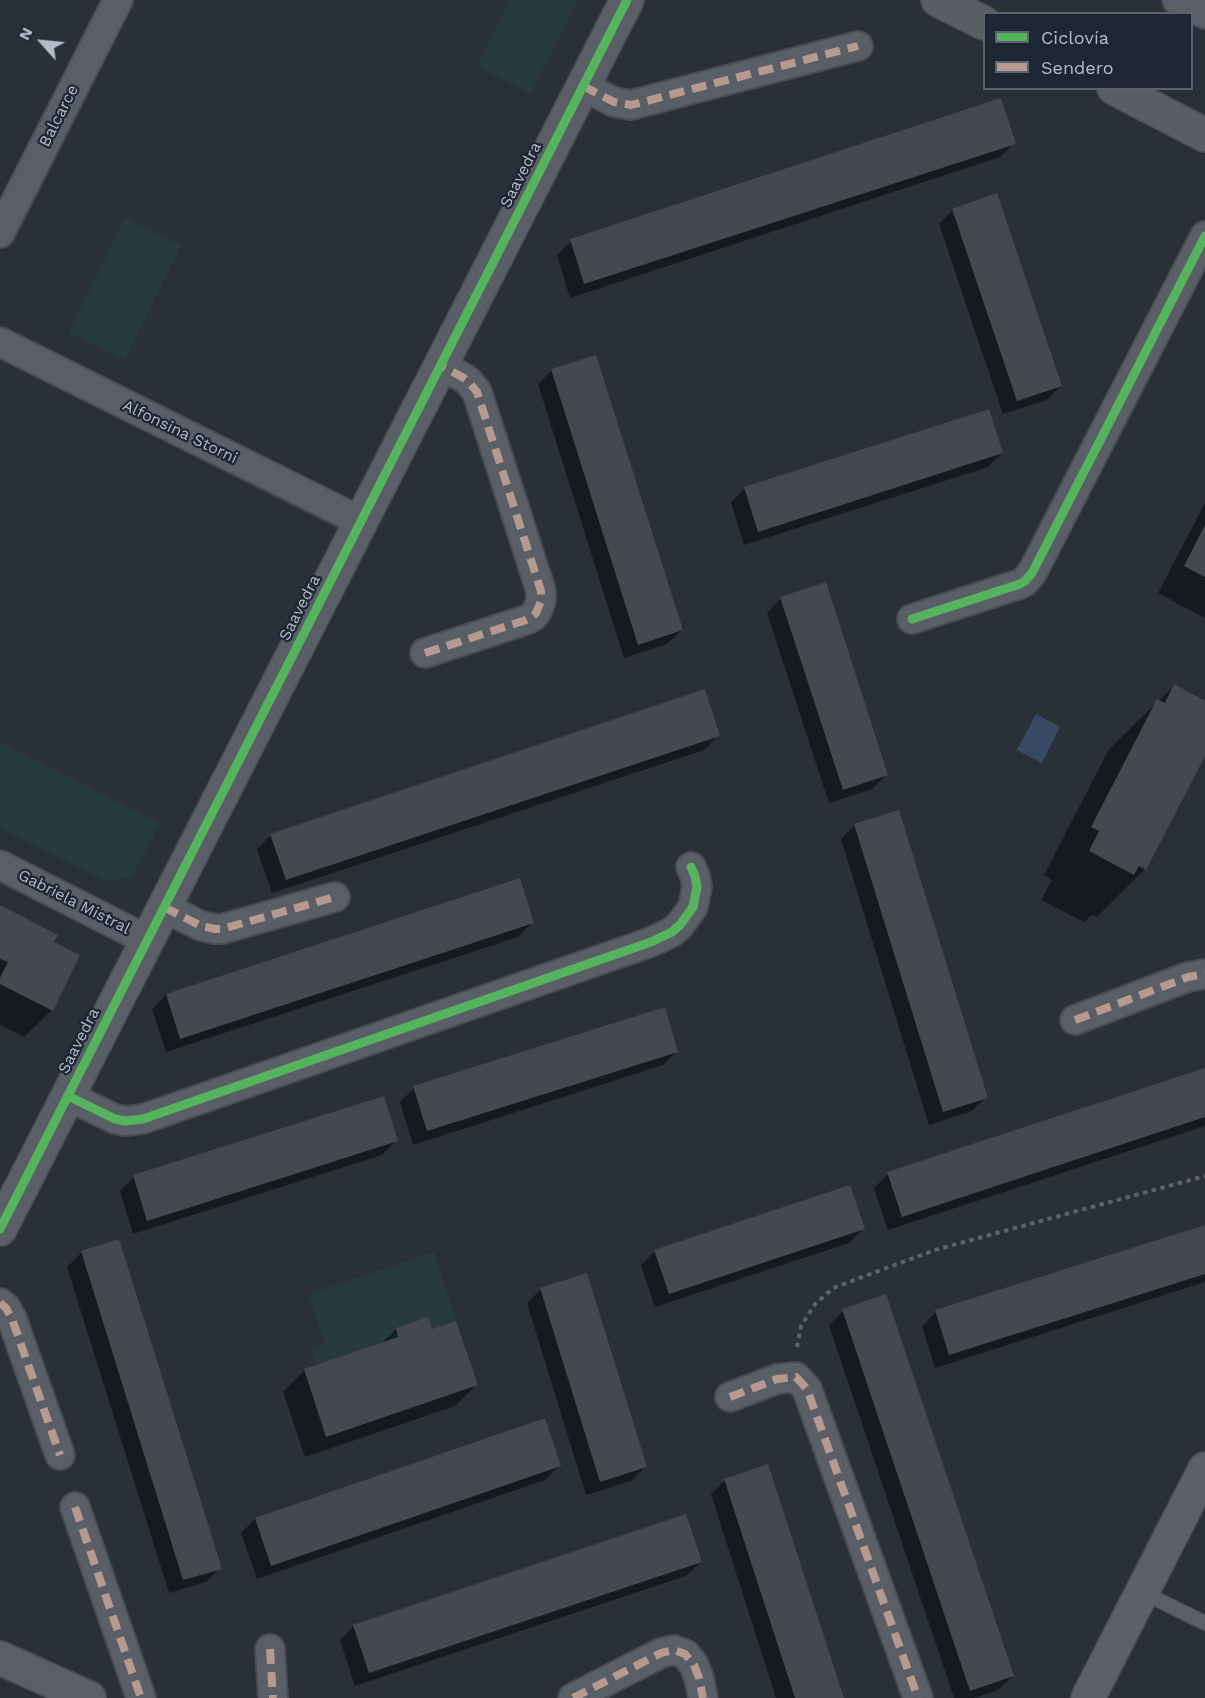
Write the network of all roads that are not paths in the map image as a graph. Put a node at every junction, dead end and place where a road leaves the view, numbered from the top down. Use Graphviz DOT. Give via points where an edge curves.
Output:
graph roads {
  1 [pos="118,0"];
  2 [pos="627,0"];
  3 [pos="938,0"];
  4 [pos="1177,0"];
  5 [pos="1205,14"];
  6 [pos="983,22"];
  7 [pos="858,46"];
  8 [pos="583,86"];
  9 [pos="1118,90"];
  10 [pos="1205,135"];
  11 [pos="0,233"];
  12 [pos="1205,237"];
  13 [pos="0,342"];
  14 [pos="440,365"];
  15 [pos="360,522"];
  16 [pos="912,620"];
  17 [pos="425,653"];
  18 [pos="0,865"];
  19 [pos="691,867"];
  20 [pos="335,897"];
  21 [pos="164,908"];
  22 [pos="147,940"];
  23 [pos="1205,974"];
  24 [pos="1075,1020"];
  25 [pos="68,1096"];
  26 [pos="0,1229"];
  27 [pos="0,1303"];
  28 [pos="730,1397"];
  29 [pos="60,1455"];
  30 [pos="1205,1469"];
  31 [pos="75,1507"];
  32 [pos="1142,1592"];
  33 [pos="1205,1623"];
  34 [pos="270,1649"];
  35 [pos="0,1658"];
  36 [pos="89,1698"];
  37 [pos="141,1698"];
  38 [pos="273,1698"];
  39 [pos="573,1698"];
  40 [pos="703,1698"];
  41 [pos="918,1698"];
  42 [pos="1088,1698"];
  1 -- 11 [label="street, Balcarce"];
  2 -- 8 [label="street, Saavedra"];
  3 -- 6 [label="main road"];
  4 -- 5 [label="street"];
  7 -- 8 [label="street" via="631,105 615,102"];
  8 -- 14 [label="street, Saavedra"];
  9 -- 10 [label="main road"];
  12 -- 16 [label="street" via="1029,577 1020,584"];
  13 -- 15 [label="street, Alfonsina Storni"];
  14 -- 15 [label="street, Saavedra"];
  14 -- 17 [label="street" via="470,382 477,392 541,601 536,613 526,620"];
  15 -- 21 [label="street, Saavedra"];
  18 -- 22 [label="street, Gabriela Mistral"];
  19 -- 25 [label="street" via="697,886 693,907 672,932 651,942 143,1119 115,1119"];
  20 -- 21 [label="street" via="222,929 201,926"];
  21 -- 22 [label="street, Saavedra"];
  22 -- 25 [label="street, Saavedra"];
  23 -- 24 [label="street" via="1188,976"];
  25 -- 26 [label="street, Saavedra"];
  27 -- 29 [label="street" via="12,1319"];
  28 -- 41 [label="street" via="777,1379 796,1377 807,1389"];
  30 -- 32 [label="main road"];
  31 -- 37 [label="street"];
  32 -- 33 [label="lane"];
  32 -- 42 [label="main road"];
  34 -- 38 [label="street"];
  35 -- 36 [label="street"];
  39 -- 40 [label="street" via="674,1650 685,1654 694,1665"];
}
